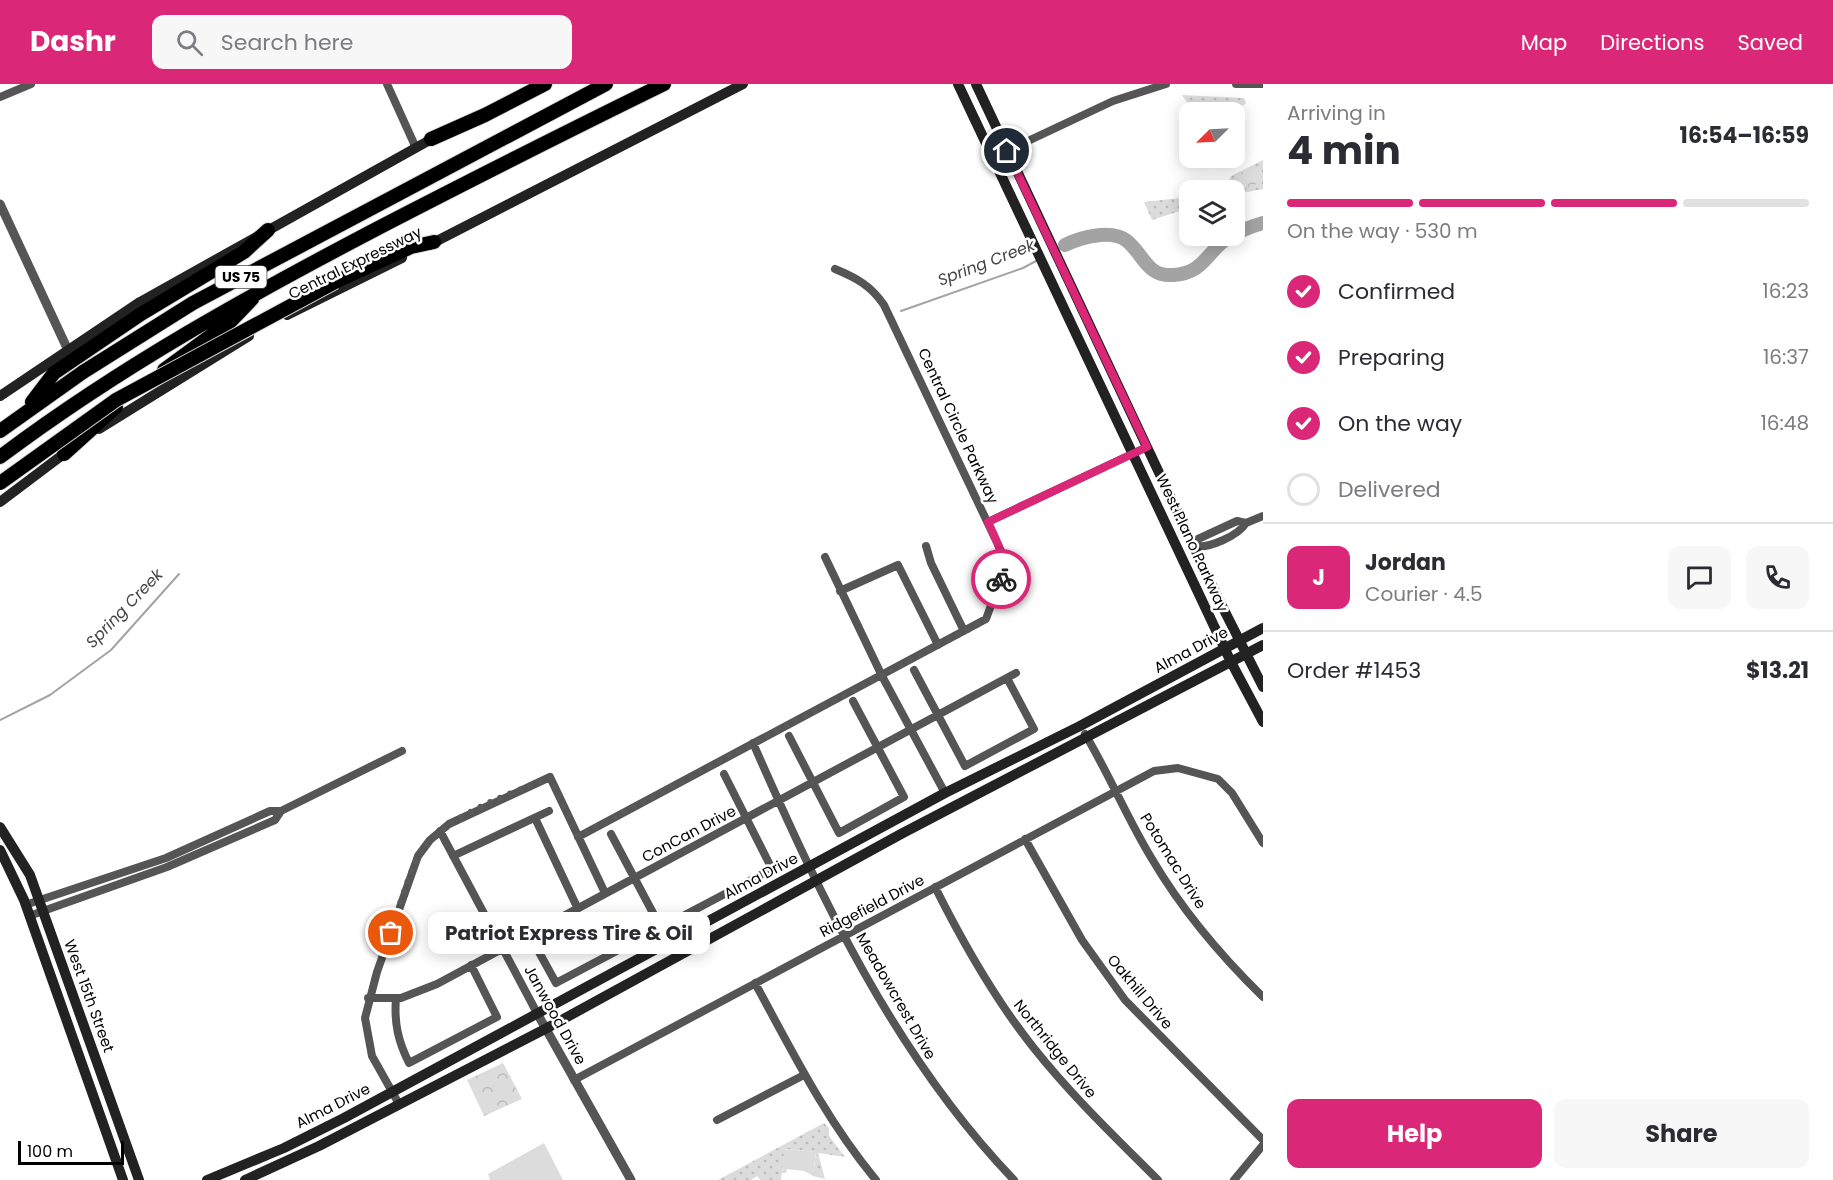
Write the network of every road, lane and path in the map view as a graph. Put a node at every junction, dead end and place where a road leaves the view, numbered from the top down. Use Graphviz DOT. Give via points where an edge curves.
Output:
graph roads {
  1 [pos="31,84"];
  2 [pos="387,84"];
  3 [pos="532,84"];
  4 [pos="544,84"];
  5 [pos="606,84"];
  6 [pos="664,84"];
  7 [pos="743,84"];
  8 [pos="958,84"];
  9 [pos="976,84"];
  10 [pos="1166,84"];
  11 [pos="1236,84"];
  12 [pos="1262,84"];
  13 [pos="0,97"];
  14 [pos="431,139"];
  15 [pos="416,148"];
  16 [pos="1007,151"];
  17 [pos="992,158"];
  18 [pos="0,204"];
  19 [pos="268,230"];
  20 [pos="434,242"];
  21 [pos="835,269"];
  22 [pos="261,289"];
  23 [pos="1072,290"];
  24 [pos="1058,297"];
  25 [pos="67,348"];
  26 [pos="0,396"];
  27 [pos="23,413"];
  28 [pos="0,431"];
  29 [pos="1147,447"];
  30 [pos="1133,453"];
  31 [pos="64,454"];
  32 [pos="0,457"];
  33 [pos="0,483"];
  34 [pos="0,502"];
  35 [pos="1263,516"];
  36 [pos="988,522"];
  37 [pos="926,546"];
  38 [pos="1194,546"];
  39 [pos="1179,553"];
  40 [pos="825,557"];
  41 [pos="840,591"];
  42 [pos="1263,628"];
  43 [pos="964,631"];
  44 [pos="1238,641"];
  45 [pos="938,645"];
  46 [pos="1263,645"];
  47 [pos="1225,648"];
  48 [pos="1245,654"];
  49 [pos="1231,662"];
  50 [pos="914,670"];
  51 [pos="1016,673"];
  52 [pos="882,676"];
  53 [pos="1007,678"];
  54 [pos="1263,687"];
  55 [pos="853,701"];
  56 [pos="938,715"];
  57 [pos="1263,722"];
  58 [pos="1080,726"];
  59 [pos="911,730"];
  60 [pos="789,736"];
  61 [pos="1087,739"];
  62 [pos="753,743"];
  63 [pos="879,747"];
  64 [pos="402,751"];
  65 [pos="724,774"];
  66 [pos="812,783"];
  67 [pos="1115,791"];
  68 [pos="945,793"];
  69 [pos="778,801"];
  70 [pos="549,812"];
  71 [pos="535,818"];
  72 [pos="746,818"];
  73 [pos="0,827"];
  74 [pos="440,831"];
  75 [pos="611,834"];
  76 [pos="578,837"];
  77 [pos="1025,839"];
  78 [pos="1263,843"];
  79 [pos="0,850"];
  80 [pos="453,855"];
  81 [pos="809,867"];
  82 [pos="635,878"];
  83 [pos="815,880"];
  84 [pos="935,887"];
  85 [pos="605,893"];
  86 [pos="25,905"];
  87 [pos="41,905"];
  88 [pos="577,907"];
  89 [pos="29,916"];
  90 [pos="661,928"];
  91 [pos="529,934"];
  92 [pos="845,935"];
  93 [pos="502,948"];
  94 [pos="471,965"];
  95 [pos="755,984"];
  96 [pos="1263,997"];
  97 [pos="368,998"];
  98 [pos="396,998"];
  99 [pos="537,1013"];
  100 [pos="547,1028"];
  101 [pos="86,1031"];
  102 [pos="73,1037"];
  103 [pos="804,1075"];
  104 [pos="574,1080"];
  105 [pos="392,1092"];
  106 [pos="399,1104"];
  107 [pos="717,1120"];
  108 [pos="118,1121"];
  109 [pos="104,1126"];
  110 [pos="1263,1140"];
  111 [pos="1263,1145"];
  112 [pos="246,1164"];
  113 [pos="121,1178"];
  114 [pos="248,1179"];
  115 [pos="139,1180"];
  116 [pos="207,1180"];
  117 [pos="631,1180"];
  118 [pos="876,1180"];
  119 [pos="1014,1180"];
  120 [pos="1158,1180"];
  121 [pos="1234,1180"];
  1 -- 13 [label="street"];
  2 -- 15 [label="street"];
  3 -- 14 [label="main road"];
  4 -- 14 [label="highway"];
  5 -- 27 [label="highway, US 75" via="193,303"];
  6 -- 22 [label="highway, Central Expressway / US 75"];
  7 -- 20 [label="main road, Central Expressway"];
  8 -- 17 [label="main road, West Plano Parkway"];
  9 -- 16 [label="main road, West Plano Parkway"];
  10 -- 16 [label="street" via="1113,101"];
  11 -- 12 [label="street"];
  14 -- 15 [label="main road"];
  15 -- 19 [label="main road"];
  16 -- 17 [label="street"];
  16 -- 23 [label="main road, West Plano Parkway"];
  17 -- 24 [label="main road, West Plano Parkway"];
  18 -- 25 [label="street"];
  19 -- 25 [label="main road"];
  19 -- 27 [label="highway" via="244,252 141,314 54,373"];
  20 -- 31 [label="main road, Central Expressway" via="248,336 140,401"];
  20 -- 33 [label="highway, bridge" via="411,247 335,282 116,400"];
  21 -- 36 [label="street, Central Circle Parkway" via="860,280 885,305"];
  22 -- 31 [label="highway" via="231,321 103,418"];
  22 -- 32 [label="highway, Central Expressway / US 75" via="126,369"];
  23 -- 24 [label="main road"];
  23 -- 29 [label="main road, West Plano Parkway"];
  24 -- 30 [label="main road, West Plano Parkway"];
  25 -- 26 [label="main road"];
  27 -- 28 [label="highway, US 75"];
  29 -- 30 [label="street"];
  29 -- 38 [label="main road, West Plano Parkway"];
  30 -- 36 [label="street"];
  30 -- 39 [label="main road, West Plano Parkway"];
  31 -- 34 [label="main road, Central Expressway"];
  35 -- 38 [label="street" via="1246,523 1237,521 1198,539"];
  36 -- 43 [label="street, Central Circle Parkway" via="1005,567 986,620"];
  37 -- 43 [label="street" via="930,563"];
  38 -- 39 [label="street"];
  38 -- 44 [label="main road, West Plano Parkway"];
  39 -- 47 [label="main road, West Plano Parkway"];
  40 -- 41 [label="street"];
  41 -- 45 [label="street" via="898,565"];
  41 -- 52 [label="street"];
  42 -- 44 [label="main road, Alma Drive"];
  43 -- 45 [label="street"];
  44 -- 47 [label="main road, Alma Drive"];
  44 -- 48 [label="main road, West Plano Parkway"];
  45 -- 52 [label="street"];
  46 -- 48 [label="main road, Alma Drive"];
  47 -- 49 [label="main road, West Plano Parkway"];
  47 -- 58 [label="main road, Alma Drive"];
  48 -- 49 [label="main road, Alma Drive"];
  48 -- 54 [label="main road, West Plano Parkway"];
  49 -- 57 [label="main road, West Plano Parkway"];
  49 -- 61 [label="main road, Alma Drive"];
  50 -- 56 [label="street"];
  51 -- 53 [label="street, ConCan Drive"];
  52 -- 59 [label="street"];
  52 -- 62 [label="street"];
  53 -- 56 [label="street, ConCan Drive"];
  53 -- 56 [label="street" via="1034,729 965,766"];
  55 -- 63 [label="street"];
  56 -- 59 [label="street, ConCan Drive"];
  58 -- 61 [label="street, Potomac Drive"];
  58 -- 68 [label="main road, Alma Drive"];
  59 -- 63 [label="street, ConCan Drive"];
  59 -- 68 [label="street"];
  60 -- 66 [label="street"];
  61 -- 67 [label="street, Potomac Drive"];
  61 -- 83 [label="main road, Alma Drive"];
  62 -- 69 [label="street, Meadowcrest Drive"];
  62 -- 76 [label="street"];
  63 -- 66 [label="street, ConCan Drive"];
  63 -- 66 [label="street" via="904,797 839,833"];
  64 -- 87 [label="street" via="281,811 275,820 189,858"];
  65 -- 72 [label="street"];
  66 -- 69 [label="street, ConCan Drive"];
  67 -- 77 [label="street, Ridgefield Drive"];
  67 -- 78 [label="street, Ridgefield Drive" via="1165,768 1185,769 1218,780 1226,785"];
  67 -- 96 [label="street, Potomac Drive" via="1176,896 1206,936"];
  68 -- 81 [label="main road, Alma Drive"];
  69 -- 72 [label="street, ConCan Drive"];
  69 -- 81 [label="street, Meadowcrest Drive"];
  70 -- 71 [label="street"];
  71 -- 80 [label="street"];
  71 -- 88 [label="street"];
  72 -- 82 [label="street, ConCan Drive"];
  72 -- 90 [label="street" via="772,869"];
  73 -- 87 [label="main road, West 15th Street" via="20,855"];
  74 -- 76 [label="street" via="550,777"];
  74 -- 80 [label="street, Janwood Drive"];
  74 -- 97 [label="street" via="418,856"];
  75 -- 82 [label="street"];
  76 -- 85 [label="street"];
  77 -- 84 [label="street, Ridgefield Drive"];
  77 -- 110 [label="street, Oakhill Drive" via="1082,940 1125,1000"];
  79 -- 86 [label="main road, West 15th Street"];
  80 -- 93 [label="street, Janwood Drive"];
  81 -- 83 [label="street, Meadowcrest Drive"];
  81 -- 99 [label="main road, Alma Drive"];
  82 -- 85 [label="street, ConCan Drive"];
  82 -- 90 [label="street"];
  83 -- 92 [label="street, Meadowcrest Drive"];
  83 -- 100 [label="main road, Alma Drive"];
  84 -- 92 [label="street, Ridgefield Drive"];
  84 -- 120 [label="street, Northridge Drive" via="975,960 1032,1046 1087,1109"];
  85 -- 88 [label="street, ConCan Drive"];
  86 -- 87 [label="street"];
  86 -- 89 [label="main road, West 15th Street"];
  87 -- 89 [label="street"];
  87 -- 101 [label="main road, West 15th Street"];
  88 -- 91 [label="street, ConCan Drive"];
  89 -- 102 [label="main road, West 15th Street"];
  90 -- 91 [label="street" via="556,983"];
  91 -- 93 [label="street, ConCan Drive"];
  92 -- 95 [label="street, Ridgefield Drive"];
  92 -- 119 [label="street, Meadowcrest Drive" via="921,1066 958,1117"];
  93 -- 94 [label="street, ConCan Drive"];
  93 -- 99 [label="street, Janwood Drive"];
  94 -- 98 [label="street, ConCan Drive" via="437,984"];
  94 -- 98 [label="street" via="497,1017 409,1063 398,1040"];
  95 -- 103 [label="street"];
  95 -- 104 [label="street, Ridgefield Drive"];
  97 -- 98 [label="street, ConCan Drive"];
  97 -- 105 [label="street" via="367,1035 372,1056"];
  99 -- 100 [label="street, Janwood Drive"];
  99 -- 105 [label="main road, Alma Drive"];
  100 -- 104 [label="street, Janwood Drive"];
  100 -- 106 [label="main road, Alma Drive"];
  101 -- 102 [label="main road"];
  101 -- 108 [label="main road, West 15th Street"];
  102 -- 109 [label="main road, West 15th Street"];
  103 -- 107 [label="street"];
  103 -- 118 [label="street"];
  104 -- 117 [label="street, Janwood Drive"];
  105 -- 106 [label="street"];
  105 -- 112 [label="main road, Alma Drive"];
  106 -- 114 [label="main road, Alma Drive"];
  108 -- 109 [label="main road"];
  108 -- 115 [label="main road, West 15th Street"];
  109 -- 113 [label="main road, West 15th Street"];
  111 -- 121 [label="street"];
  112 -- 114 [label="main road"];
  112 -- 116 [label="main road, Alma Drive"];
}
